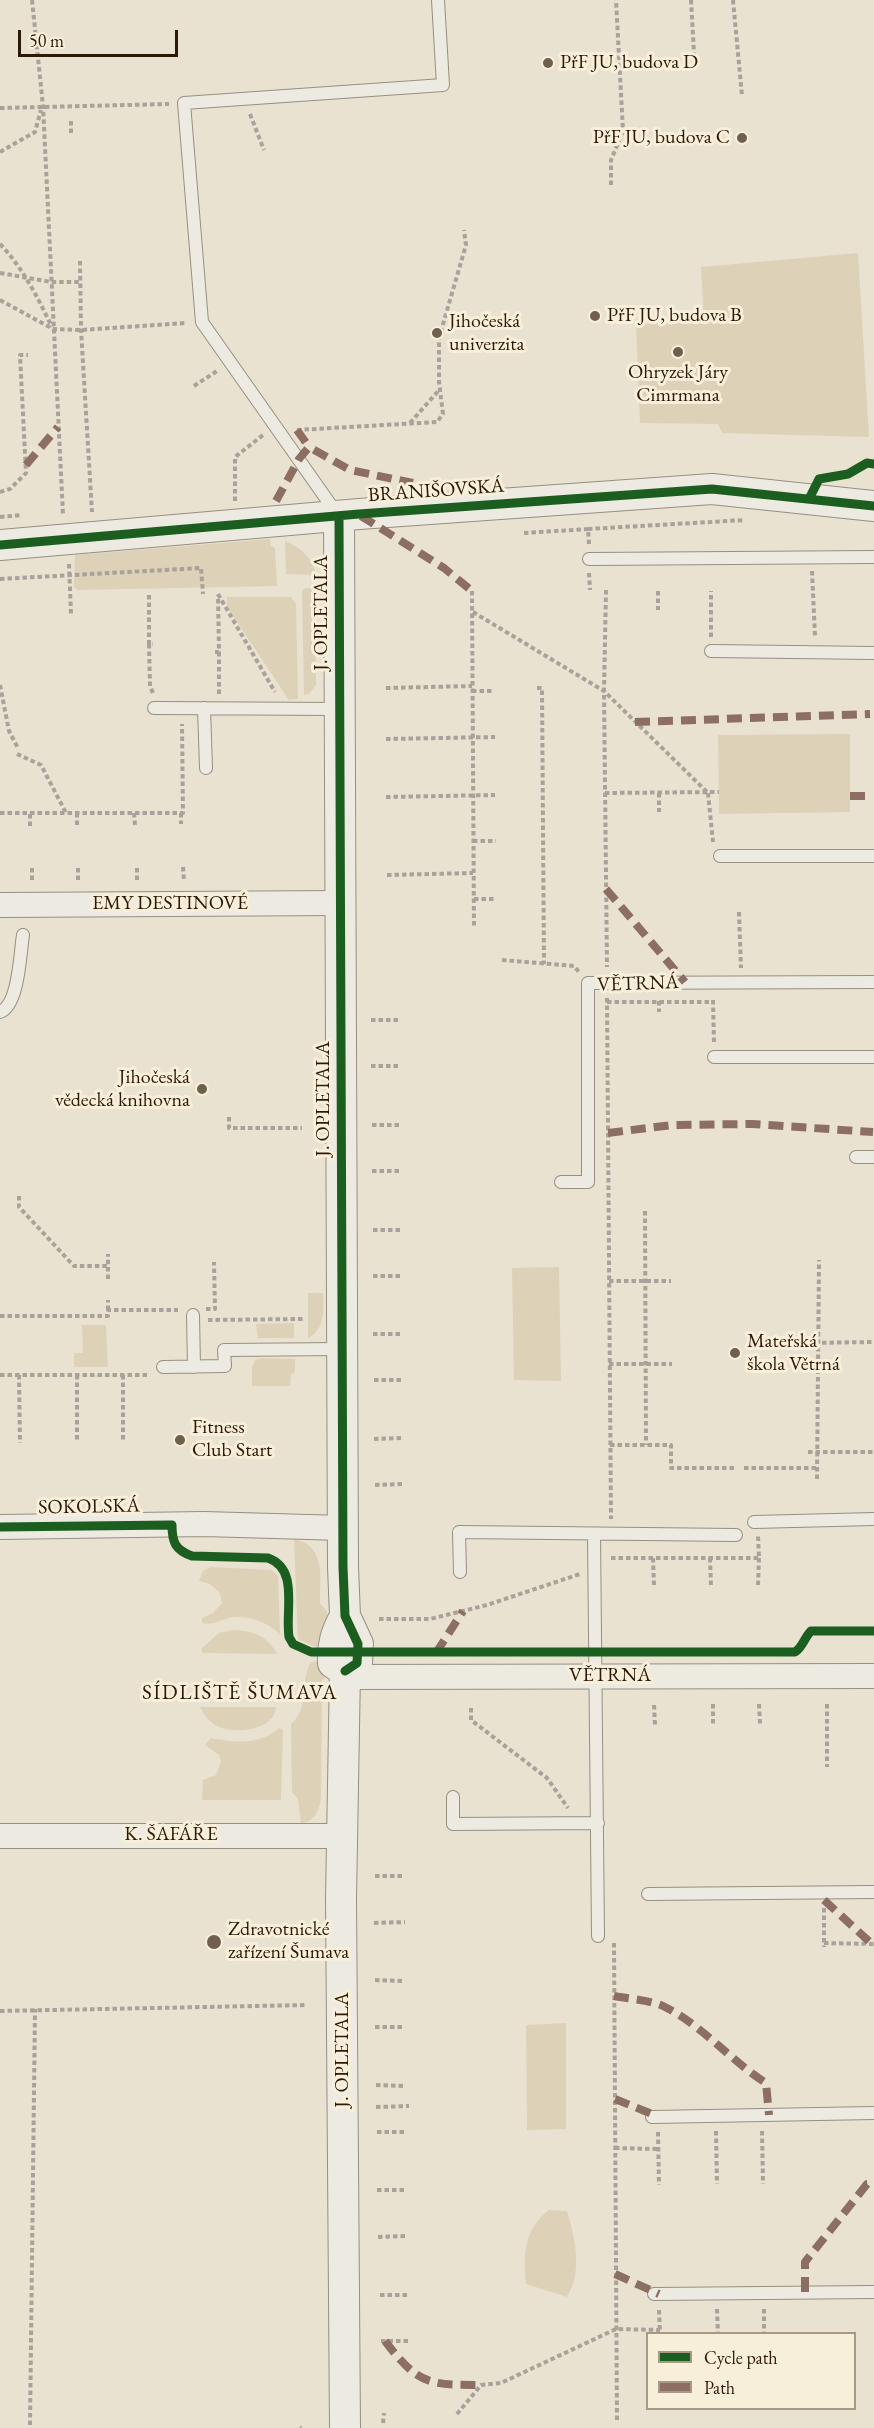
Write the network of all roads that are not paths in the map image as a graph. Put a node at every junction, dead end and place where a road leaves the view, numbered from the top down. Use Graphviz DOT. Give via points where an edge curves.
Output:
graph roads {
  1 [pos="438,0"];
  2 [pos="874,506"];
  3 [pos="339,517"];
  4 [pos="0,545"];
  5 [pos="874,557"];
  6 [pos="589,559"];
  7 [pos="711,651"];
  8 [pos="874,653"];
  9 [pos="158,708"];
  10 [pos="204,708"];
  11 [pos="340,709"];
  12 [pos="207,768"];
  13 [pos="720,856"];
  14 [pos="874,856"];
  15 [pos="341,903"];
  16 [pos="0,905"];
  17 [pos="23,935"];
  18 [pos="874,982"];
  19 [pos="0,1012"];
  20 [pos="714,1057"];
  21 [pos="874,1057"];
  22 [pos="856,1157"];
  23 [pos="874,1157"];
  24 [pos="561,1182"];
  25 [pos="193,1314"];
  26 [pos="343,1349"];
  27 [pos="163,1367"];
  28 [pos="194,1367"];
  29 [pos="874,1519"];
  30 [pos="754,1522"];
  31 [pos="0,1527"];
  32 [pos="343,1528"];
  33 [pos="594,1534"];
  34 [pos="736,1535"];
  35 [pos="460,1572"];
  36 [pos="345,1674"];
  37 [pos="874,1676"];
  38 [pos="596,1677"];
  39 [pos="453,1797"];
  40 [pos="598,1823"];
  41 [pos="0,1836"];
  42 [pos="342,1836"];
  43 [pos="874,1892"];
  44 [pos="648,1894"];
  45 [pos="598,1936"];
  46 [pos="874,2113"];
  47 [pos="655,2116"];
  48 [pos="874,2292"];
  49 [pos="657,2294"];
  50 [pos="345,2428"];
  1 -- 3 [label="lane" via="442,85 184,103 202,322"];
  2 -- 3 [label="street, BRANIŠOVSKÁ" via="712,489"];
  3 -- 4 [label="street, BRANIŠOVSKÁ"];
  3 -- 11 [label="street, J. OPLETALA"];
  5 -- 6 [label="lane"];
  7 -- 8 [label="lane"];
  9 -- 10 [label="lane"];
  10 -- 11 [label="lane"];
  10 -- 12 [label="lane"];
  11 -- 15 [label="street, J. OPLETALA"];
  13 -- 14 [label="lane"];
  15 -- 16 [label="street, EMY DESTINOVÉ"];
  15 -- 26 [label="street, J. OPLETALA"];
  17 -- 19 [label="lane" via="14,996"];
  18 -- 24 [label="lane, VĚTRNÁ" via="588,983 588,1182"];
  20 -- 21 [label="lane"];
  22 -- 23 [label="lane"];
  25 -- 28 [label="lane"];
  26 -- 28 [label="lane" via="224,1350 225,1366"];
  26 -- 32 [label="street, J. OPLETALA"];
  27 -- 28 [label="lane"];
  29 -- 30 [label="lane"];
  31 -- 32 [label="street, SOKOLSKÁ" via="204,1524"];
  32 -- 36 [label="street, J. OPLETALA" via="345,1616 333,1645 333,1663"];
  33 -- 34 [label="lane"];
  33 -- 35 [label="lane" via="459,1532"];
  33 -- 38 [label="lane"];
  36 -- 38 [label="street, VĚTRNÁ"];
  36 -- 42 [label="street, J. OPLETALA"];
  37 -- 38 [label="street, VĚTRNÁ"];
  38 -- 40 [label="lane"];
  39 -- 40 [label="lane" via="453,1824"];
  40 -- 45 [label="lane"];
  41 -- 42 [label="street, K. ŠAFÁŘE"];
  42 -- 50 [label="street, J. OPLETALA"];
  43 -- 44 [label="lane"];
  46 -- 47 [label="lane"];
  48 -- 49 [label="lane"];
}
